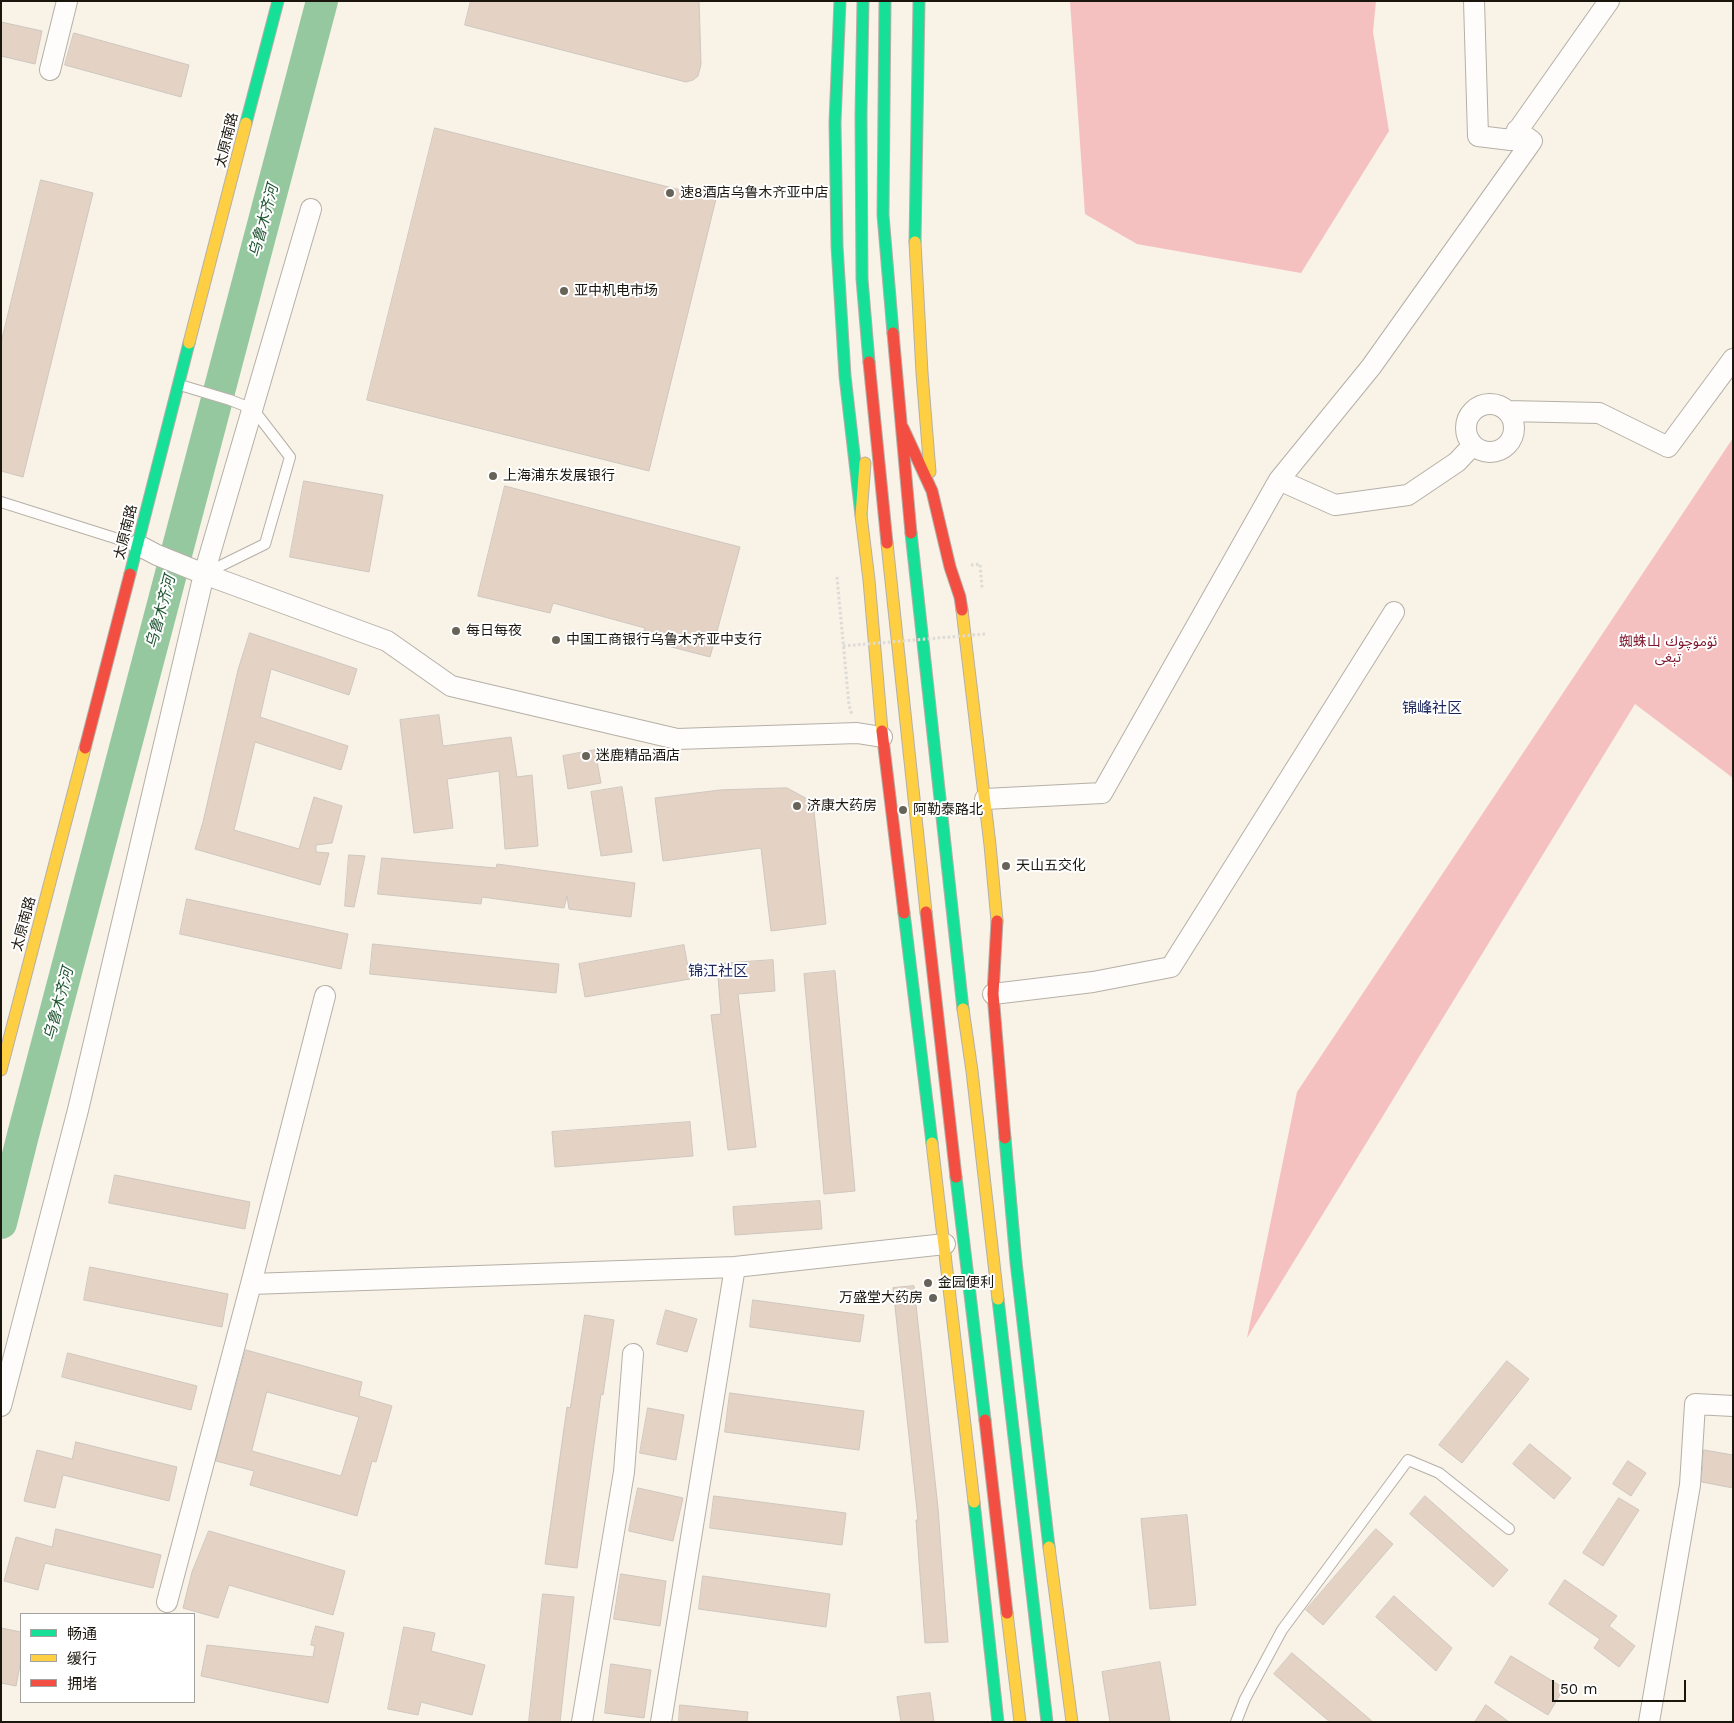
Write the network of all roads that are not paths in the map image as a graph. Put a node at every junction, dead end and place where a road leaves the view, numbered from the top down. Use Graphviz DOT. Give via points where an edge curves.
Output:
graph roads {
  1 [pos="67,1"];
  2 [pos="278,1"];
  3 [pos="840,1"];
  4 [pos="863,1"];
  5 [pos="885,1"];
  6 [pos="919,1"];
  7 [pos="1474,1"];
  8 [pos="1609,1"];
  9 [pos="50,70"];
  10 [pos="1517,130"];
  11 [pos="311,209"];
  12 [pos="1733,359"];
  13 [pos="179,385"];
  14 [pos="872,389"];
  15 [pos="252,409"];
  16 [pos="1507,411"];
  17 [pos="900,423"];
  18 [pos="1473,445"];
  19 [pos="1279,480"];
  20 [pos="932,491"];
  21 [pos="1,502"];
  22 [pos="861,515"];
  23 [pos="127,541"];
  24 [pos="200,572"];
  25 [pos="1394,612"];
  26 [pos="882,737"];
  27 [pos="985,799"];
  28 [pos="993,994"];
  29 [pos="325,996"];
  30 [pos="1,1070"];
  31 [pos="945,1244"];
  32 [pos="735,1268"];
  33 [pos="251,1284"];
  34 [pos="633,1354"];
  35 [pos="1,1406"];
  36 [pos="1733,1406"];
  37 [pos="1509,1529"];
  38 [pos="167,1602"];
  39 [pos="1020,1721"];
  40 [pos="582,1722"];
  41 [pos="662,1722"];
  42 [pos="998,1722"];
  43 [pos="1047,1722"];
  44 [pos="1072,1722"];
  45 [pos="1236,1722"];
  46 [pos="1649,1722"];
  1 -- 9 [label="street"];
  2 -- 13 [label="main road, 太原南路"];
  3 -- 22 [label="main road" via="835,122 836,246 845,376"];
  4 -- 14 [label="main road" via="862,279"];
  5 -- 17 [label="main road" via="883,215"];
  6 -- 20 [label="main road" via="915,255"];
  7 -- 10 [label="street" via="1478,136 1511,140"];
  8 -- 10 [label="street"];
  10 -- 19 [label="street" via="1532,141 1371,367"];
  11 -- 15 [label="street"];
  12 -- 16 [label="street" via="1668,446 1600,413"];
  13 -- 15 [label="lane"];
  13 -- 23 [label="main road, 太原南路"];
  14 -- 22 [label="main road"];
  14 -- 39 [label="main road" via="884,528 938,1021"];
  15 -- 24 [label="street"];
  15 -- 24 [label="lane" via="290,457 265,544"];
  16 -- 18 [label="street" via="1512,418 1514,434 1504,448 1488,452"];
  16 -- 18 [label="street" via="1494,404 1472,410 1465,424 1468,439"];
  17 -- 20 [label="main road"];
  17 -- 43 [label="main road" via="961,996"];
  18 -- 19 [label="street" via="1457,462 1408,495 1334,505"];
  19 -- 27 [label="street" via="1102,793"];
  20 -- 27 [label="main road" via="960,597"];
  21 -- 23 [label="lane"];
  22 -- 26 [label="main road"];
  23 -- 24 [label="street"];
  23 -- 30 [label="main road, 太原南路"];
  24 -- 26 [label="street" via="387,641 452,686 677,739 857,733"];
  24 -- 35 [label="street" via="78,1110"];
  25 -- 28 [label="street" via="1171,968 1094,982"];
  26 -- 31 [label="main road"];
  27 -- 28 [label="main road" via="997,918"];
  28 -- 44 [label="main road" via="1016,1262"];
  29 -- 33 [label="street"];
  31 -- 32 [label="street"];
  31 -- 42 [label="main road"];
  32 -- 33 [label="street"];
  32 -- 41 [label="street"];
  33 -- 38 [label="street"];
  34 -- 40 [label="street" via="624,1472"];
  36 -- 46 [label="street" via="1695,1404 1690,1485"];
  37 -- 45 [label="lane" via="1439,1473 1408,1460 1282,1630"];
}
